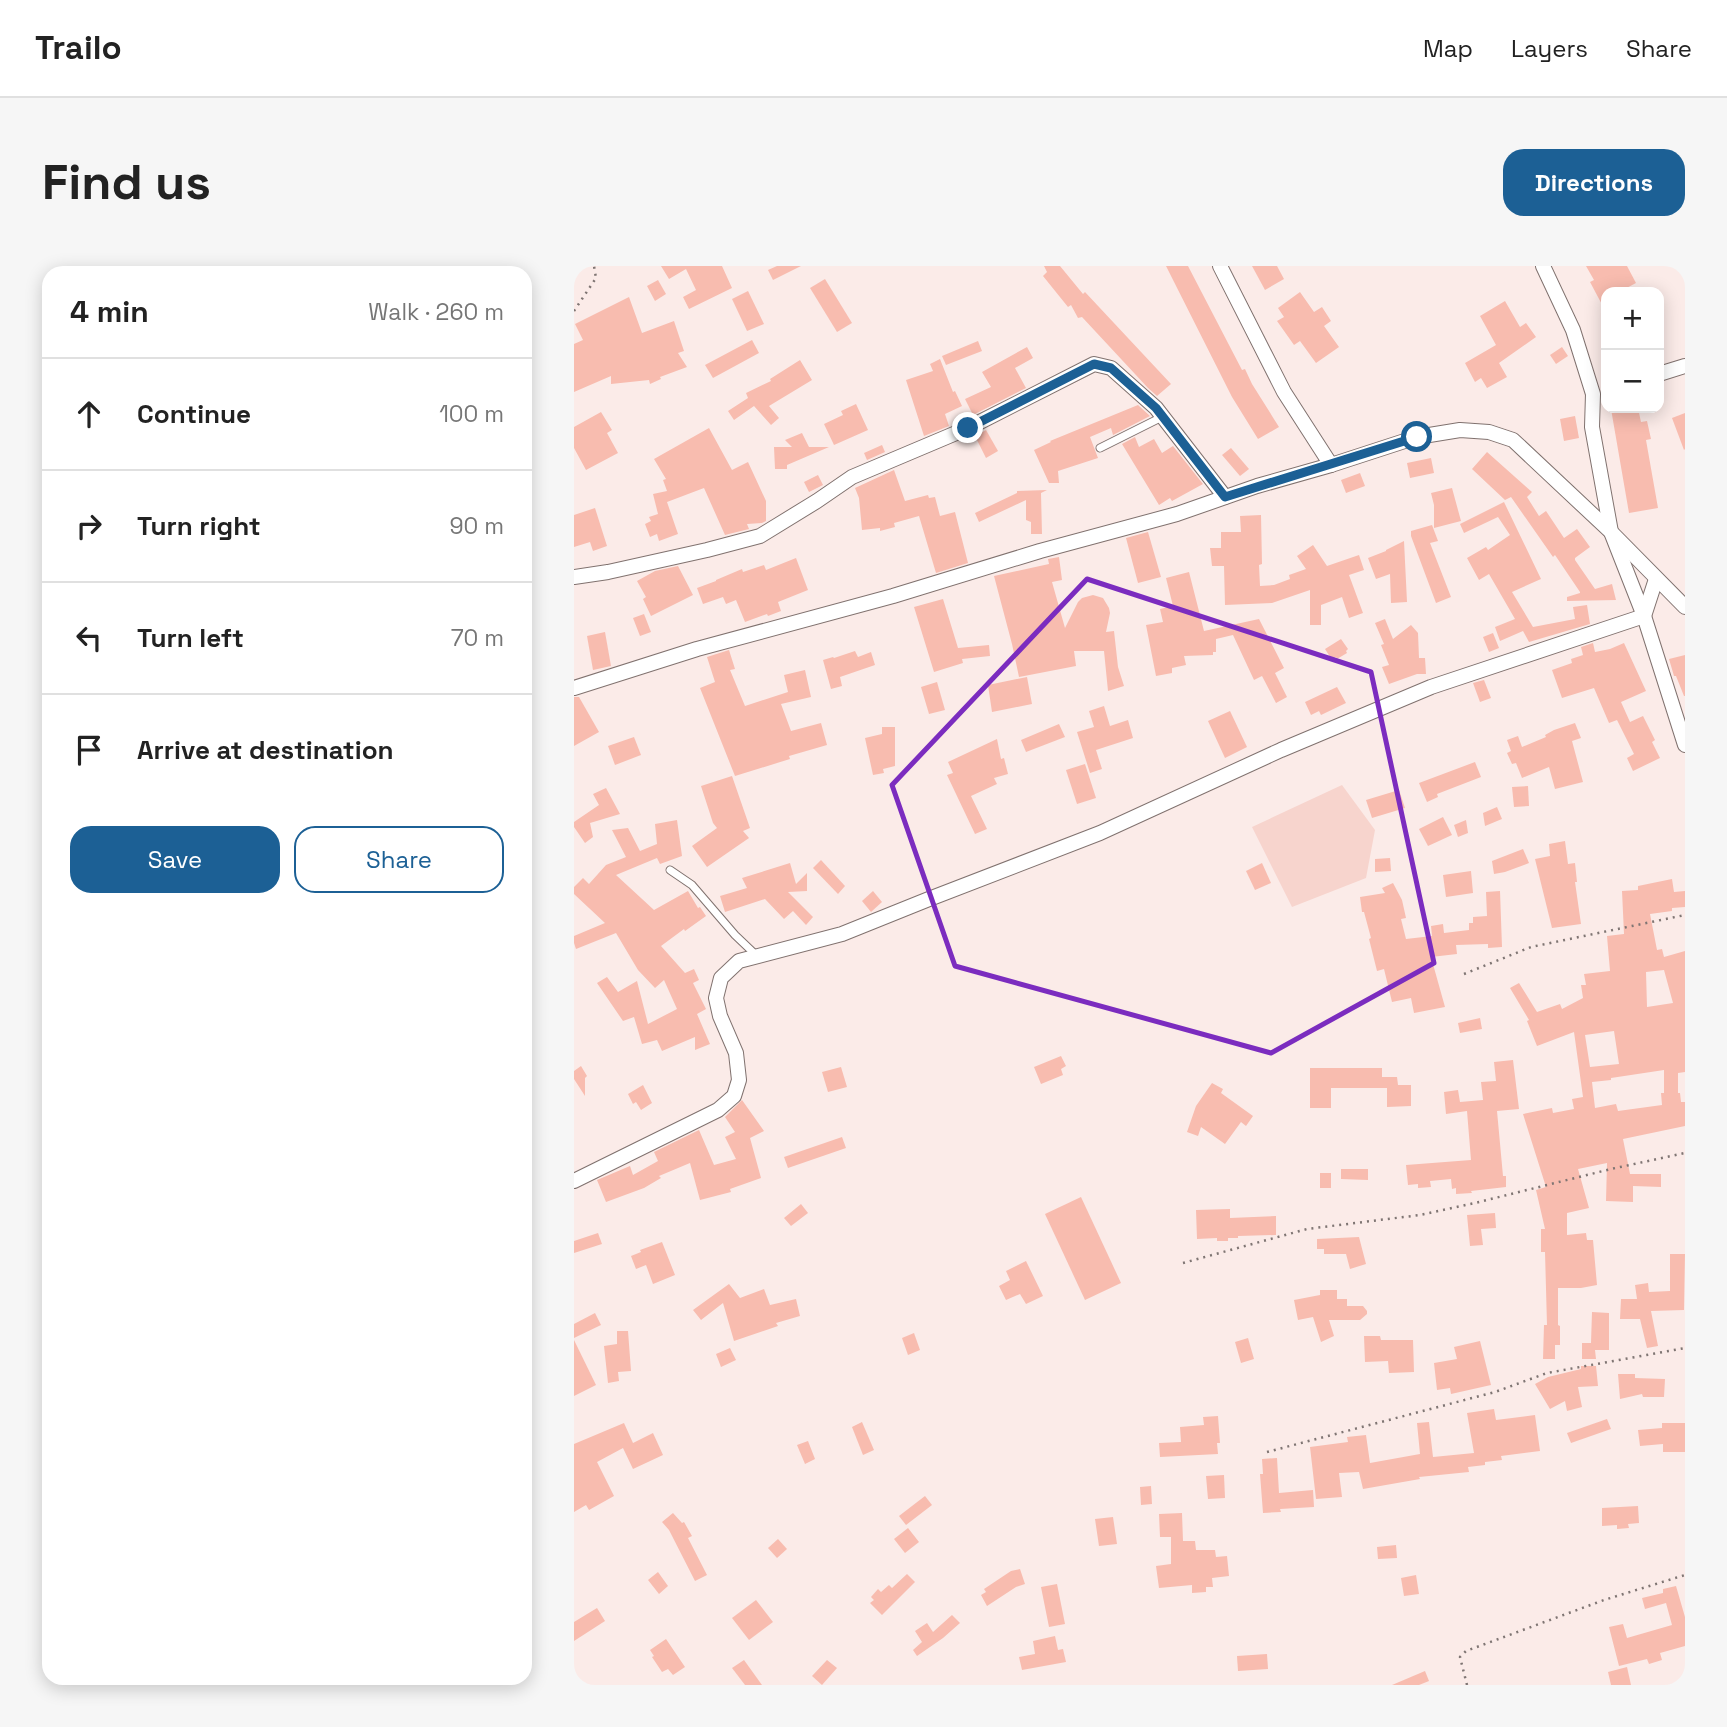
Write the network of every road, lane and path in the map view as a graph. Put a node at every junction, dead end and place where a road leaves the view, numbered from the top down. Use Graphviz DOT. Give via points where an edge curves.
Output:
graph roads {
  1 [pos="594,266"];
  2 [pos="1220,266"];
  3 [pos="1543,266"];
  4 [pos="574,311"];
  5 [pos="1685,366"];
  6 [pos="1664,372"];
  7 [pos="1600,392"];
  8 [pos="1163,417"];
  9 [pos="1100,448"];
  10 [pos="1331,465"];
  11 [pos="1225,497"];
  12 [pos="1611,532"];
  13 [pos="574,577"];
  14 [pos="1656,579"];
  15 [pos="1685,607"];
  16 [pos="1644,616"];
  17 [pos="574,688"];
  18 [pos="1685,745"];
  19 [pos="670,870"];
  20 [pos="1685,915"];
  21 [pos="757,957"];
  22 [pos="1464,974"];
  23 [pos="1685,1153"];
  24 [pos="574,1181"];
  25 [pos="1183,1263"];
  26 [pos="1685,1348"];
  27 [pos="1267,1452"];
  28 [pos="1685,1574"];
  29 [pos="1467,1685"];
  1 -- 4 [label="path" via="596,278"];
  2 -- 10 [label="street" via="1284,392"];
  3 -- 7 [label="street"];
  5 -- 6 [label="street"];
  7 -- 12 [label="street" via="1592,427"];
  8 -- 9 [label="lane"];
  8 -- 11 [label="street"];
  8 -- 13 [label="street" via="1111,368 1094,364 968,428 852,477 760,536"];
  10 -- 11 [label="street"];
  10 -- 12 [label="street" via="1417,437 1461,429 1489,432 1513,440"];
  11 -- 17 [label="street"];
  12 -- 14 [label="street"];
  12 -- 16 [label="street"];
  14 -- 15 [label="street"];
  14 -- 16 [label="street"];
  16 -- 18 [label="street"];
  16 -- 21 [label="street" via="1431,687 1100,833 842,934"];
  19 -- 21 [label="lane" via="692,885"];
  20 -- 22 [label="path" via="1531,947"];
  21 -- 24 [label="street" via="738,961 721,978 716,998 736,1053 734,1096 718,1110"];
  23 -- 25 [label="path" via="1420,1215 1307,1229"];
  26 -- 27 [label="path" via="1547,1373 1495,1392"];
  28 -- 29 [label="path" via="1466,1651 1461,1657"];
}
